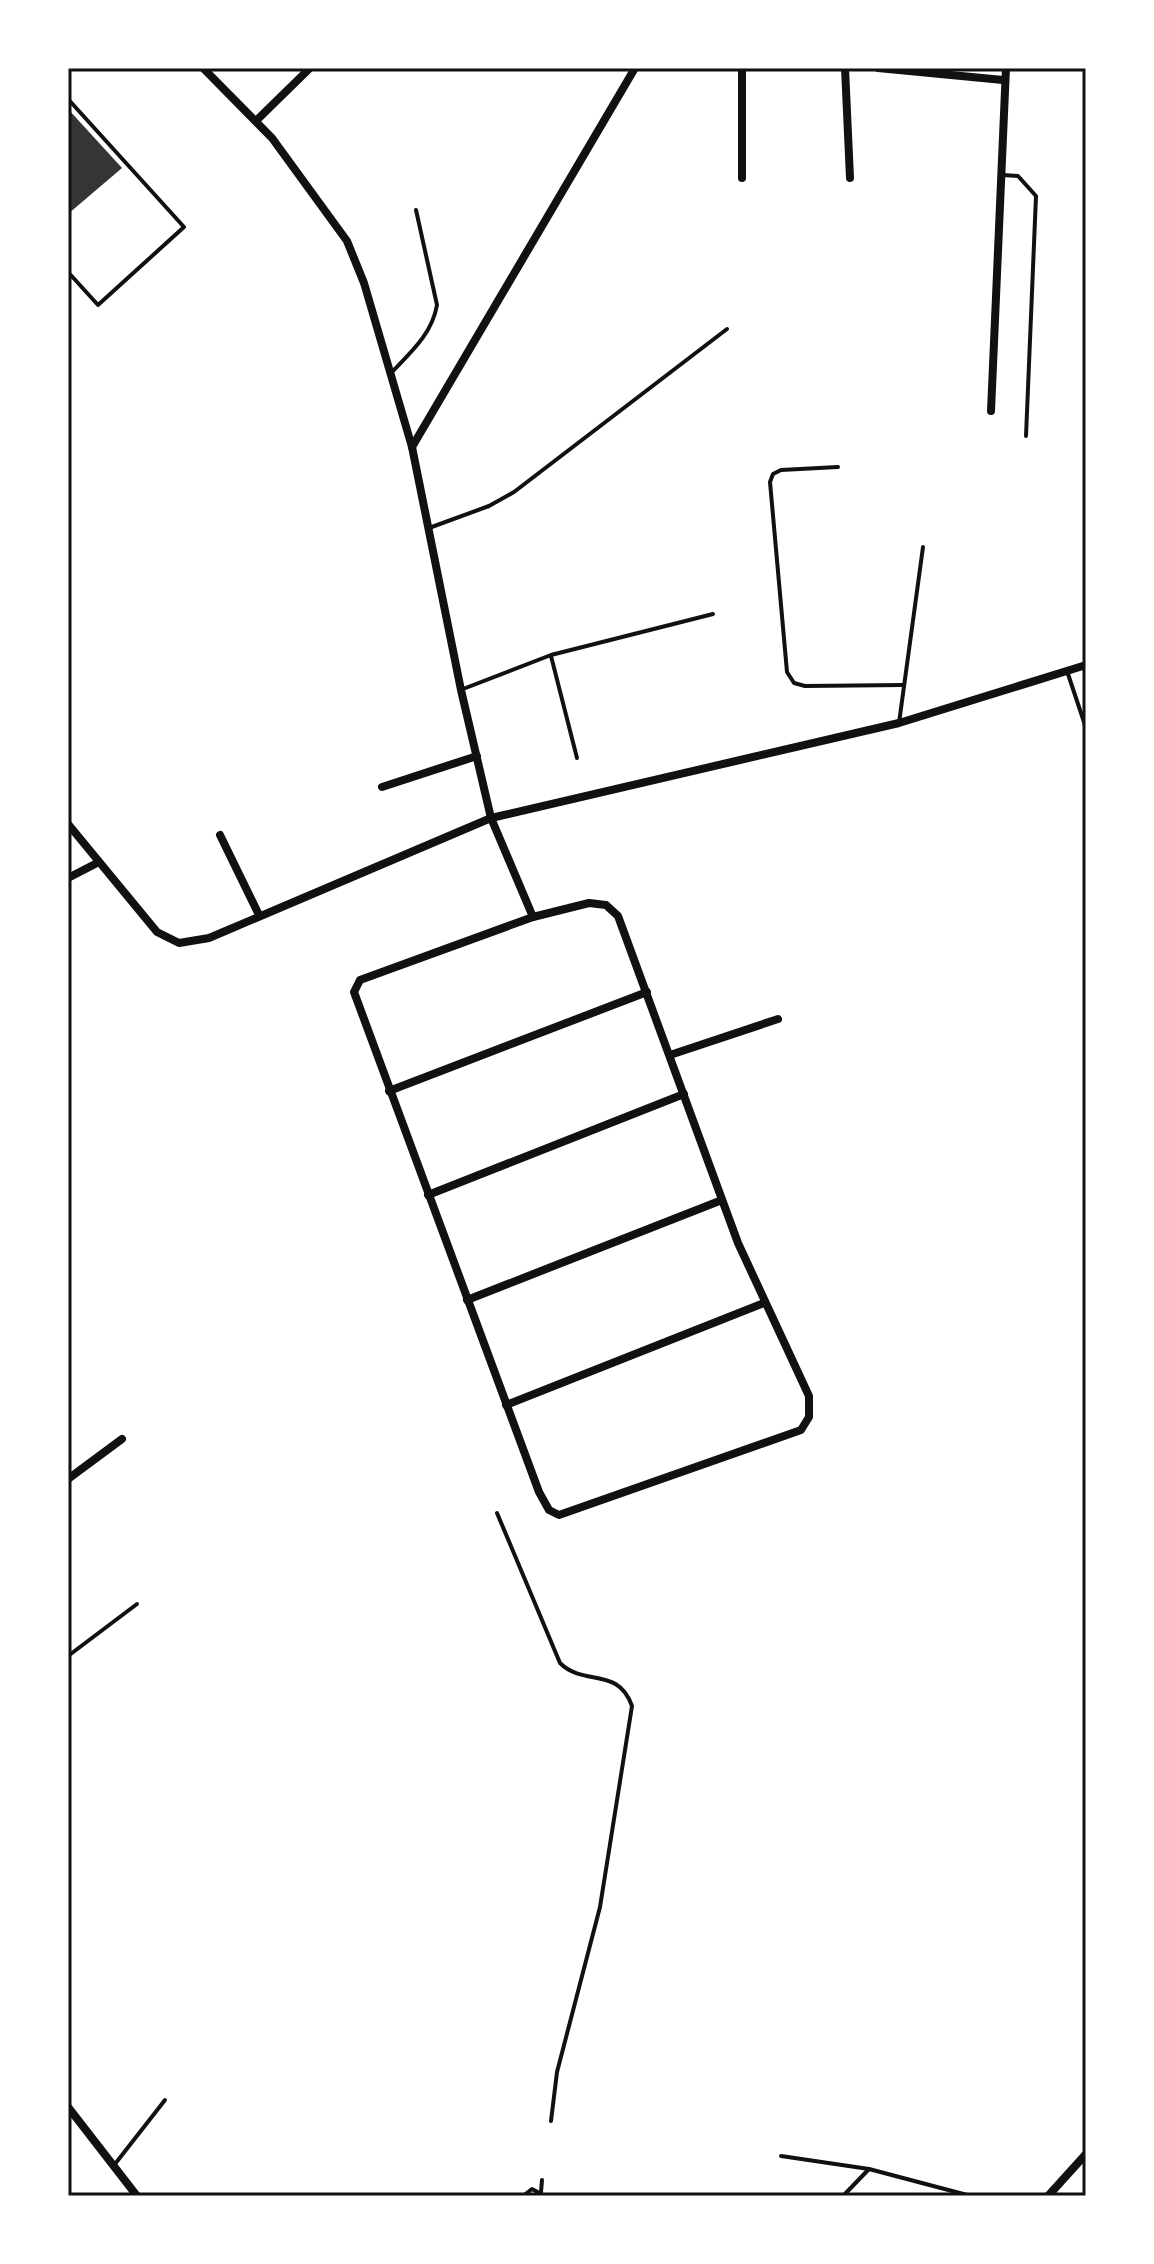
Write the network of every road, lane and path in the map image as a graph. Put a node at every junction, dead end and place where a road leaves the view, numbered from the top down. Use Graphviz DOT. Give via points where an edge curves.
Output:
graph roads {
  1 [pos="203,68"];
  2 [pos="310,68"];
  3 [pos="635,68"];
  4 [pos="742,68"];
  5 [pos="845,68"];
  6 [pos="878,68"];
  7 [pos="890,68"];
  8 [pos="1006,68"];
  9 [pos="1003,80"];
  10 [pos="68,99"];
  11 [pos="256,121"];
  12 [pos="1000,174"];
  13 [pos="742,178"];
  14 [pos="850,178"];
  15 [pos="416,210"];
  16 [pos="68,272"];
  17 [pos="727,329"];
  18 [pos="391,374"];
  19 [pos="991,411"];
  20 [pos="1026,436"];
  21 [pos="412,447"];
  22 [pos="838,467"];
  23 [pos="429,528"];
  24 [pos="923,547"];
  25 [pos="713,614"];
  26 [pos="551,655"];
  27 [pos="1086,665"];
  28 [pos="1067,671"];
  29 [pos="904,685"];
  30 [pos="461,690"];
  31 [pos="899,723"];
  32 [pos="1086,728"];
  33 [pos="477,756"];
  34 [pos="577,758"];
  35 [pos="382,787"];
  36 [pos="491,818"];
  37 [pos="68,824"];
  38 [pos="220,835"];
  39 [pos="99,862"];
  40 [pos="68,878"];
  41 [pos="259,915"];
  42 [pos="533,917"];
  43 [pos="647,992"];
  44 [pos="778,1019"];
  45 [pos="670,1055"];
  46 [pos="389,1091"];
  47 [pos="684,1094"];
  48 [pos="428,1195"];
  49 [pos="722,1200"];
  50 [pos="467,1300"];
  51 [pos="764,1303"];
  52 [pos="506,1405"];
  53 [pos="122,1439"];
  54 [pos="68,1479"];
  55 [pos="497,1513"];
  56 [pos="137,1604"];
  57 [pos="68,1656"];
  58 [pos="165,2100"];
  59 [pos="68,2107"];
  60 [pos="551,2121"];
  61 [pos="1086,2154"];
  62 [pos="781,2156"];
  63 [pos="113,2166"];
  64 [pos="869,2169"];
  65 [pos="542,2180"];
  66 [pos="543,2194"];
  67 [pos="137,2196"];
  68 [pos="523,2196"];
  69 [pos="843,2196"];
  70 [pos="971,2196"];
  71 [pos="1048,2196"];
  1 -- 11 [label="street"];
  2 -- 11 [label="street"];
  3 -- 21 [label="street"];
  4 -- 13 [label="street"];
  5 -- 14 [label="street"];
  6 -- 7 [label="street"];
  7 -- 9 [label="street"];
  8 -- 9 [label="street"];
  9 -- 12 [label="street"];
  10 -- 16 [label="lane" via="184,227 98,305"];
  11 -- 18 [label="street" via="347,241"];
  12 -- 19 [label="street"];
  12 -- 20 [label="lane" via="1018,176 1036,196"];
  15 -- 18 [label="lane" via="437,305 435,320"];
  17 -- 23 [label="lane" via="514,492"];
  18 -- 21 [label="street"];
  21 -- 23 [label="street"];
  22 -- 29 [label="lane" via="781,470 770,482 787,672 794,683 805,686"];
  23 -- 30 [label="street"];
  24 -- 29 [label="lane"];
  25 -- 26 [label="lane"];
  26 -- 30 [label="lane"];
  26 -- 34 [label="lane"];
  27 -- 28 [label="street"];
  28 -- 31 [label="street"];
  28 -- 32 [label="lane"];
  29 -- 31 [label="lane"];
  30 -- 33 [label="street"];
  31 -- 36 [label="street"];
  33 -- 35 [label="street"];
  33 -- 36 [label="street"];
  36 -- 41 [label="street"];
  36 -- 42 [label="street"];
  37 -- 39 [label="street"];
  38 -- 41 [label="street"];
  39 -- 40 [label="street"];
  39 -- 41 [label="street" via="157,932 179,943 209,938"];
  42 -- 43 [label="street" via="567,906 606,905 618,916"];
  42 -- 46 [label="street" via="360,980 354,992"];
  43 -- 45 [label="street"];
  43 -- 46 [label="street"];
  44 -- 45 [label="street"];
  45 -- 47 [label="street"];
  46 -- 48 [label="street"];
  47 -- 48 [label="street"];
  47 -- 49 [label="street"];
  48 -- 50 [label="street"];
  49 -- 50 [label="street"];
  49 -- 51 [label="street"];
  50 -- 52 [label="street"];
  51 -- 52 [label="street"];
  51 -- 52 [label="street" via="809,1396 809,1417 801,1430 559,1515 549,1510 539,1492"];
  53 -- 54 [label="street"];
  55 -- 60 [label="lane" via="560,1663 570,1673 617,1683 627,1691 632,1706 600,1907 557,2072"];
  56 -- 57 [label="lane"];
  58 -- 63 [label="lane"];
  59 -- 63 [label="street"];
  61 -- 71 [label="street"];
  62 -- 64 [label="lane"];
  63 -- 67 [label="street"];
  64 -- 69 [label="lane"];
  64 -- 70 [label="lane"];
  65 -- 66 [label="lane"];
  66 -- 68 [label="lane" via="532,2189"];
}
